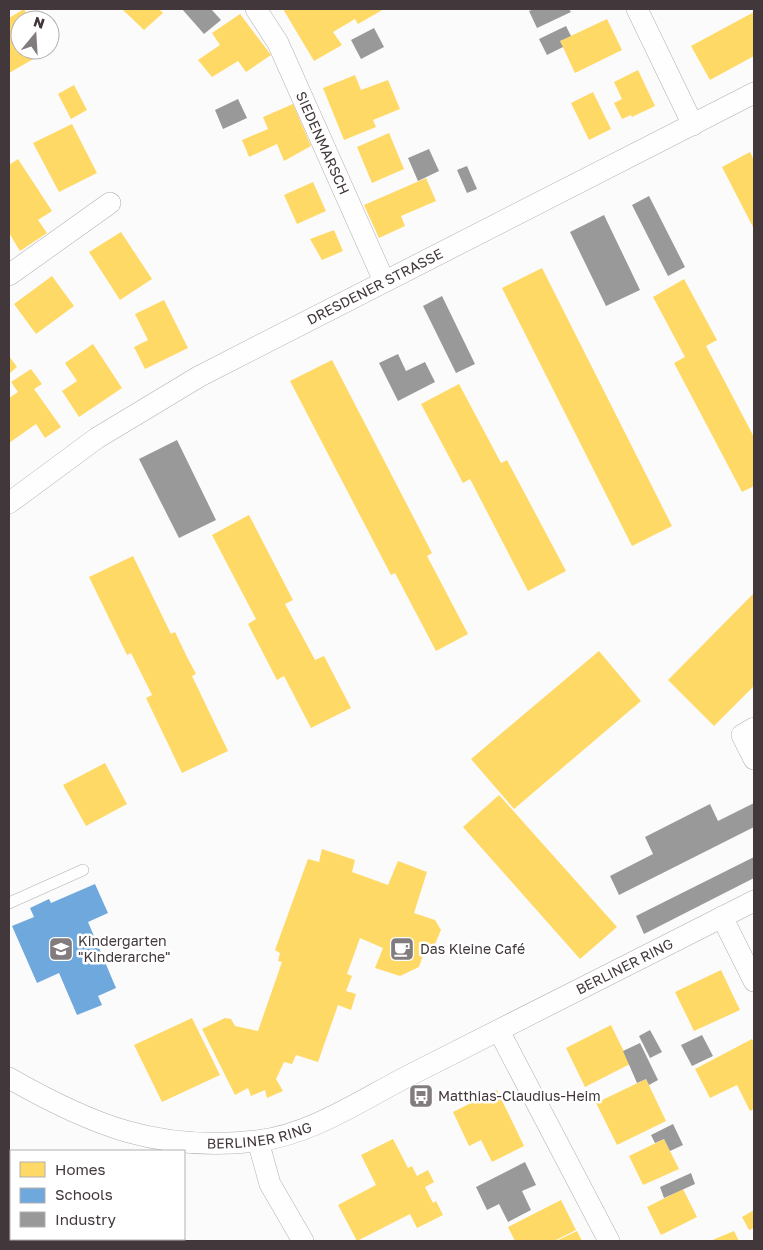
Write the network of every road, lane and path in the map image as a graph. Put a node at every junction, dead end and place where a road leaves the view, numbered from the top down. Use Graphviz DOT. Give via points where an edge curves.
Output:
graph roads {
  1 [pos="256,9"];
  2 [pos="637,9"];
  3 [pos="754,93"];
  4 [pos="692,124"];
  5 [pos="110,203"];
  6 [pos="9,275"];
  7 [pos="384,281"];
  8 [pos="9,503"];
  9 [pos="754,728"];
  10 [pos="754,759"];
  11 [pos="83,870"];
  12 [pos="754,901"];
  13 [pos="9,904"];
  14 [pos="722,917"];
  15 [pos="754,981"];
  16 [pos="499,1031"];
  17 [pos="9,1078"];
  18 [pos="258,1141"];
  19 [pos="303,1241"];
  20 [pos="609,1241"];
  1 -- 7 [label="street, SIEDENMARSCH" via="278,43"];
  2 -- 4 [label="street"];
  3 -- 4 [label="street, DRESDENER STRASSE"];
  4 -- 7 [label="street, DRESDENER STRASSE"];
  5 -- 6 [label="street"];
  7 -- 8 [label="street, DRESDENER STRASSE" via="174,391 97,438"];
  9 -- 10 [label="street" via="742,735"];
  11 -- 13 [label="lane"];
  12 -- 14 [label="street, BERLINER RING"];
  14 -- 15 [label="street"];
  14 -- 16 [label="street, BERLINER RING"];
  16 -- 18 [label="street, BERLINER RING" via="301,1130"];
  16 -- 20 [label="street"];
  17 -- 18 [label="street, BERLINER RING" via="54,1104 124,1133 195,1143"];
  18 -- 19 [label="street" via="270,1184"];
}
